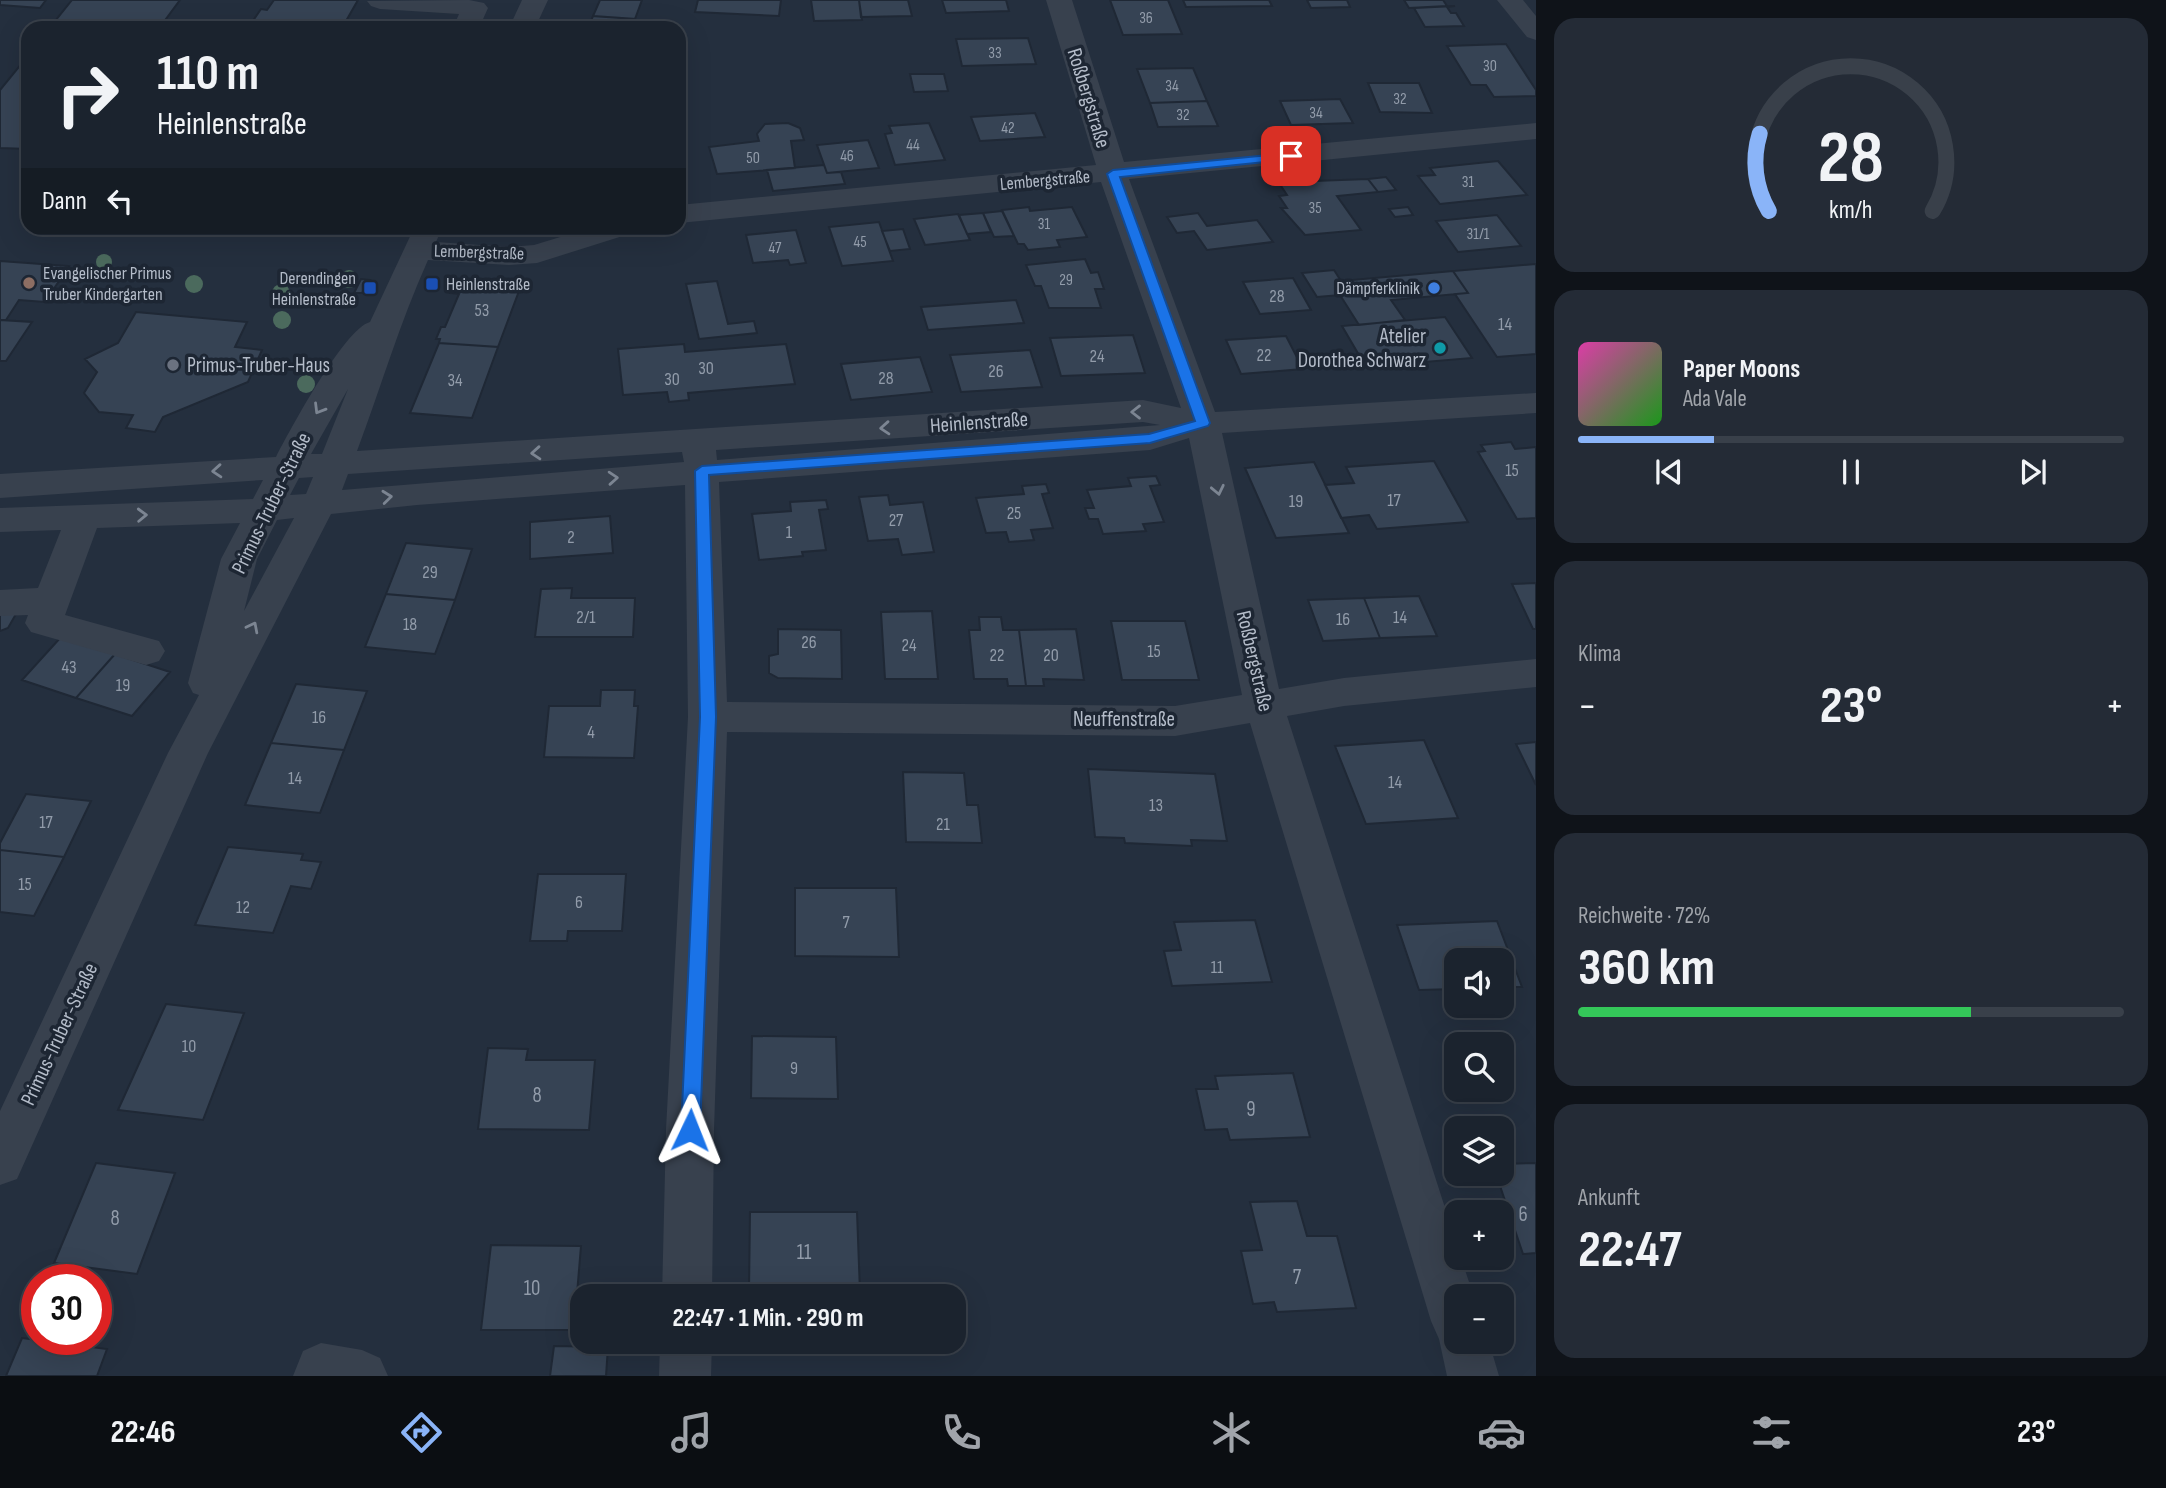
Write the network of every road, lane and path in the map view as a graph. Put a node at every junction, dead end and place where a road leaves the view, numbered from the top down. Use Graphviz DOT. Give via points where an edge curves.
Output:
graph roads {
  1 [pos="535,0"];
  2 [pos="1059,0"];
  3 [pos="1510,0"];
  4 [pos="380,1"];
  5 [pos="469,21"];
  6 [pos="525,21"];
  7 [pos="1536,32"];
  8 [pos="1536,131"];
  9 [pos="1113,174"];
  10 [pos="686,213"];
  11 [pos="597,235"];
  12 [pos="423,239"];
  13 [pos="388,315"];
  14 [pos="1536,402"];
  15 [pos="1203,423"];
  16 [pos="700,456"];
  17 [pos="335,464"];
  18 [pos="285,466"];
  19 [pos="0,486"];
  20 [pos="319,504"];
  21 [pos="264,510"];
  22 [pos="83,517"];
  23 [pos="0,520"];
  24 [pos="52,601"];
  25 [pos="0,603"];
  26 [pos="146,651"];
  27 [pos="1536,673"];
  28 [pos="1264,706"];
  29 [pos="708,717"];
  30 [pos="188,753"];
  31 [pos="0,1163"];
  32 [pos="687,1284"];
  33 [pos="1444,1284"];
  34 [pos="686,1354"];
  35 [pos="1467,1354"];
  36 [pos="319,1376"];
  37 [pos="362,1376"];
  38 [pos="685,1376"];
  39 [pos="1473,1376"];
  1 -- 6 [label="street"];
  2 -- 9 [label="street, Roßbergstraße"];
  3 -- 7 [label="street"];
  4 -- 5 [label="street" via="475,8"];
  8 -- 9 [label="street, Lembergstraße"];
  9 -- 10 [label="street, Lembergstraße"];
  9 -- 15 [label="street, Roßbergstraße"];
  11 -- 12 [label="street, Lembergstraße" via="537,254 509,256"];
  12 -- 13 [label="street, Primus-Truber-Straße"];
  13 -- 17 [label="street, Primus-Truber-Straße"];
  13 -- 18 [label="street, Primus-Truber-Straße, one-way" via="348,362"];
  14 -- 15 [label="street, Heinlenstraße"];
  15 -- 16 [label="street, Heinlenstraße" via="1150,439"];
  15 -- 28 [label="street, Roßbergstraße, one-way"];
  16 -- 17 [label="street, Heinlenstraße, one-way"];
  20 -- 16 [label="street, Heinlenstraße, one-way"];
  16 -- 29 [label="street"];
  17 -- 18 [label="street, Heinlenstraße"];
  17 -- 20 [label="street, Primus-Truber-Straße"];
  18 -- 19 [label="street, Heinlenstraße, one-way"];
  18 -- 21 [label="street, Primus-Truber-Straße"];
  20 -- 21 [label="street, Heinlenstraße"];
  30 -- 20 [label="street, Primus-Truber-Straße, one-way"];
  22 -- 21 [label="street, Heinlenstraße, one-way"];
  21 -- 30 [label="street, Primus-Truber-Straße" via="239,559"];
  22 -- 23 [label="street, Heinlenstraße"];
  22 -- 24 [label="street"];
  24 -- 25 [label="street"];
  24 -- 26 [label="street" via="44,623"];
  27 -- 28 [label="street, Neuffenstraße" via="1356,691"];
  28 -- 29 [label="street, Neuffenstraße" via="1175,721"];
  28 -- 33 [label="street, Roßbergstraße"];
  29 -- 32 [label="street"];
  30 -- 31 [label="street, Primus-Truber-Straße"];
  34 -- 38 [label="street"];
  35 -- 39 [label="street"];
  36 -- 37 [label="street" via="321,1369"];
}
